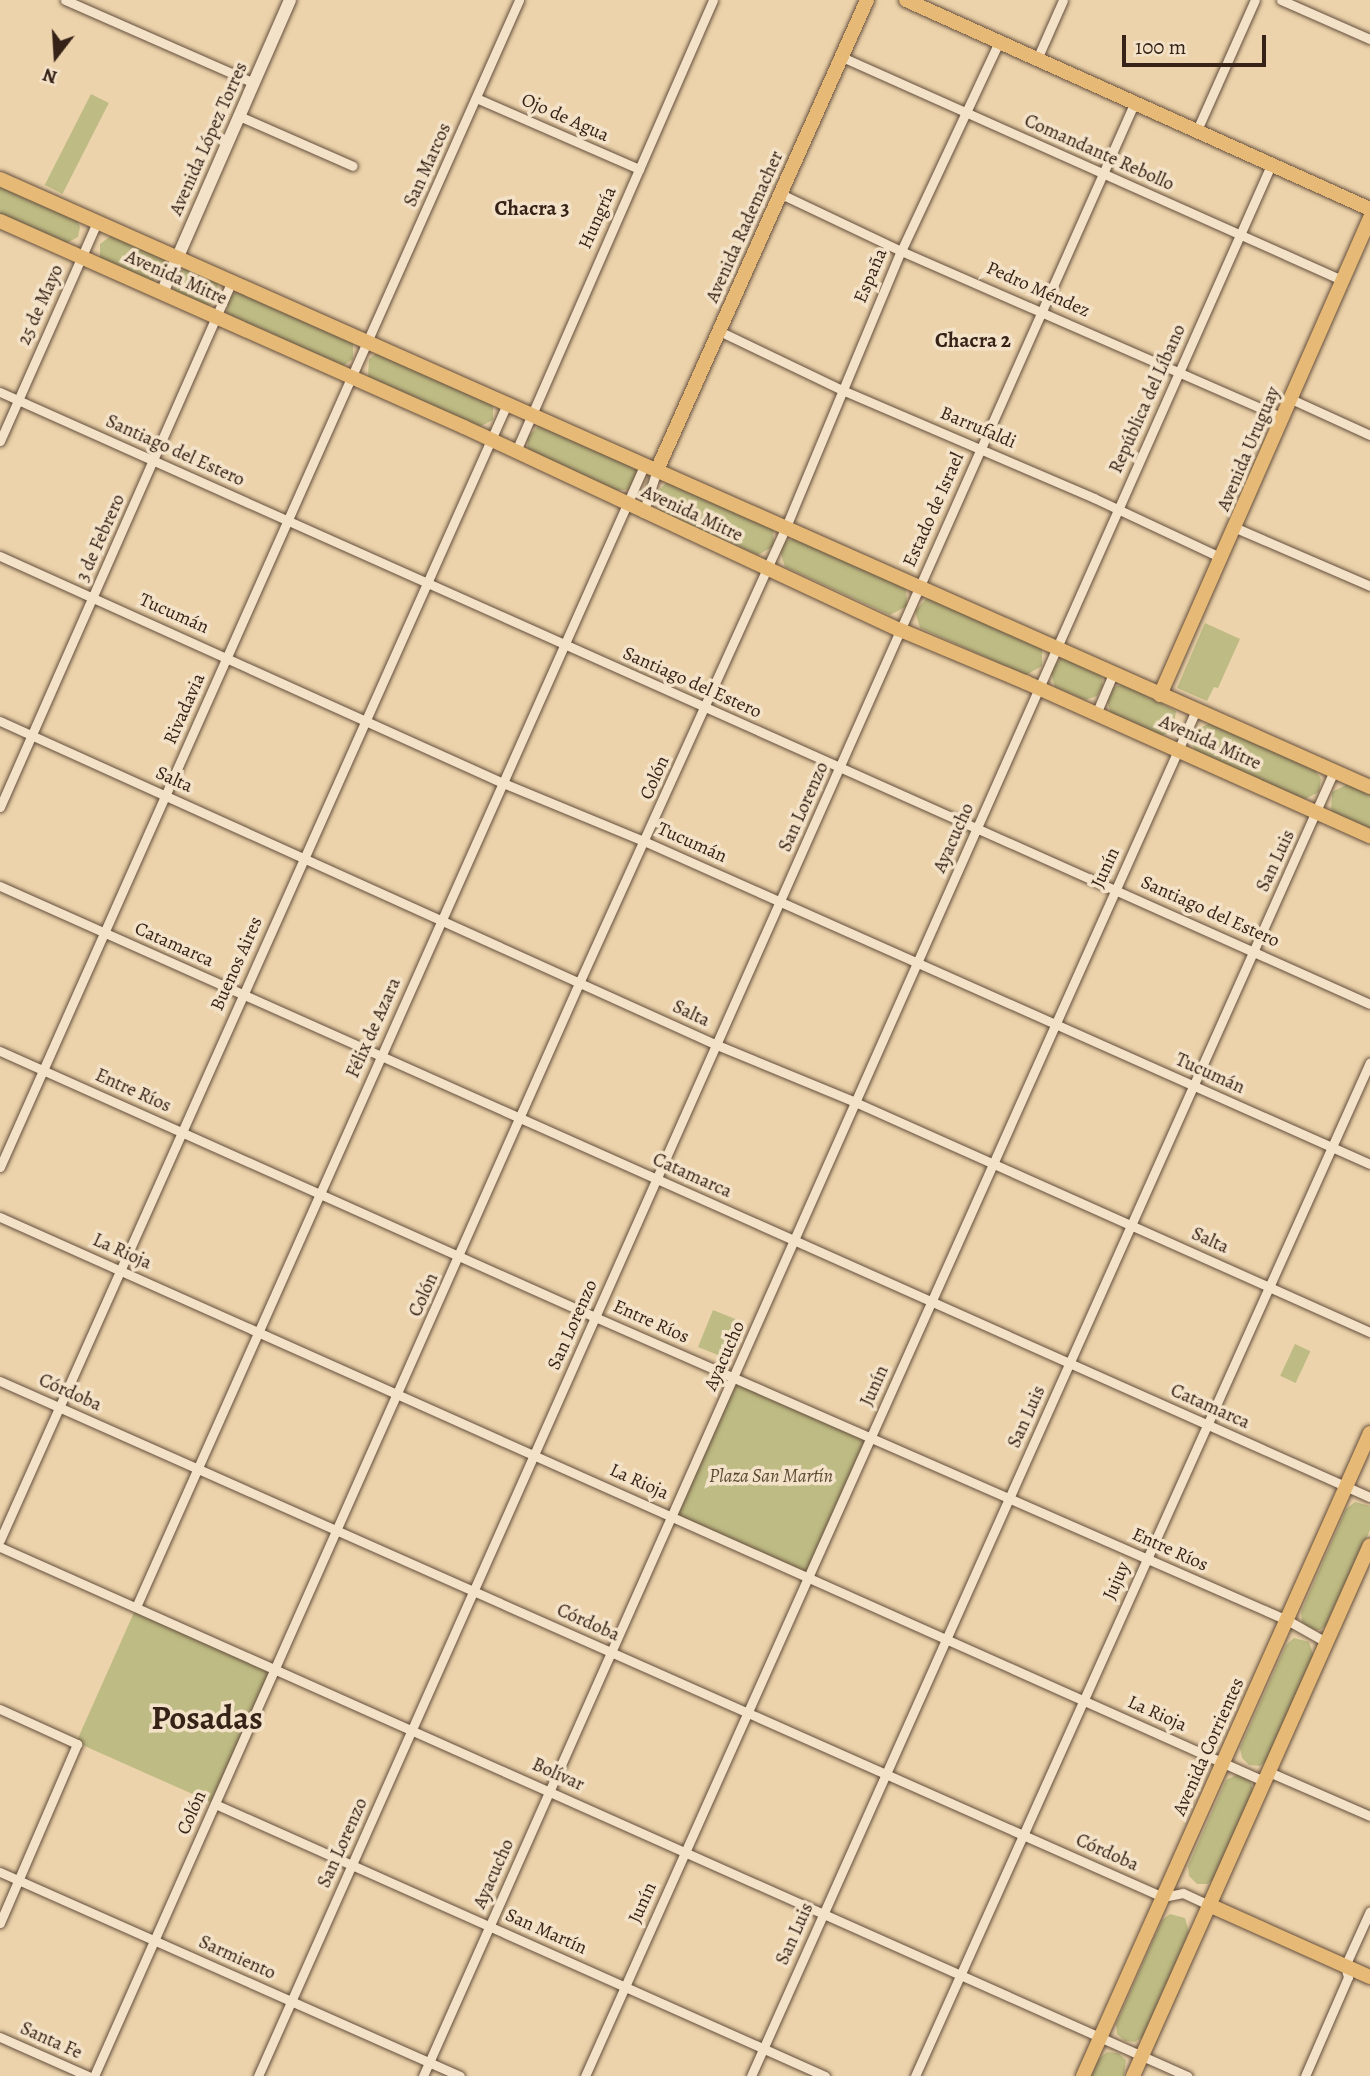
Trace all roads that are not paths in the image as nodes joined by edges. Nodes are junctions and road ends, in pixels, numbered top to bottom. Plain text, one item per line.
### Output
1 (65, 0) edge
2 (290, 0) edge
3 (519, 0) edge
4 (713, 0) edge
5 (867, 0) edge
6 (906, 0) edge
7 (1063, 0) edge
8 (1255, 0) edge
9 (1281, 0) edge
10 (1370, 40) edge
11 (999, 42) junction
12 (842, 57) junction
13 (1037, 58) junction
14 (254, 83) junction
15 (476, 98) junction
16 (1135, 102) junction
17 (967, 113) junction
18 (239, 116) junction
19 (1197, 130) junction
20 (1272, 163) junction
21 (353, 166) dead end
22 (639, 169) junction
23 (1103, 174) junction
24 (0, 179) edge
25 (781, 194) junction
26 (1370, 209) edge
27 (1370, 218) edge
28 (0, 221) edge
29 (97, 222) junction
30 (1240, 236) junction
31 (901, 251) junction
32 (82, 257) junction
33 (177, 259) junction
34 (1342, 280) junction
35 (231, 283) junction
36 (162, 293) junction
37 (1042, 310) junction
38 (216, 318) junction
39 (719, 331) junction
40 (369, 343) junction
41 (1179, 372) junction
42 (352, 377) junction
43 (842, 390) junction
44 (0, 392) edge
45 (1291, 399) junction
46 (18, 400) junction
47 (507, 404) junction
48 (531, 414) junction
49 (1283, 418) junction
50 (1370, 435) edge
51 (490, 439) junction
52 (0, 441) edge
53 (981, 448) junction
54 (516, 451) junction
55 (155, 462) junction
56 (651, 467) junction
57 (625, 504) junction
58 (1118, 509) junction
59 (642, 513) junction
60 (289, 520) junction
61 (1236, 528) junction
62 (785, 529) junction
63 (0, 556) edge
64 (1222, 558) junction
65 (766, 570) junction
66 (426, 584) junction
67 (1370, 586) edge
68 (919, 587) junction
69 (93, 597) junction
70 (898, 629) junction
71 (564, 646) junction
72 (1056, 649) junction
73 (228, 657) junction
74 (1113, 674) junction
75 (1037, 687) junction
76 (1160, 695) junction
77 (704, 708) junction
78 (1196, 710) junction
79 (1096, 714) junction
80 (0, 721) edge
81 (365, 721) junction
82 (32, 735) junction
83 (1178, 750) junction
84 (840, 769) junction
85 (1334, 771) junction
86 (503, 783) junction
87 (1370, 787) edge
88 (166, 795) junction
89 (0, 807) edge
90 (1317, 812) junction
91 (977, 829) junction
92 (1370, 836) edge
93 (646, 842) junction
94 (304, 857) junction
95 (0, 886) edge
96 (1116, 890) junction
97 (781, 901) junction
98 (440, 922) junction
99 (104, 933) junction
100 (1254, 950) junction
101 (919, 962) junction
102 (579, 983) junction
103 (243, 995) junction
104 (1370, 1004) edge
105 (1054, 1024) junction
106 (717, 1045) junction
107 (0, 1051) edge
108 (381, 1056) junction
109 (1370, 1062) edge
110 (43, 1070) junction
111 (1194, 1085) junction
112 (855, 1102) junction
113 (522, 1118) junction
114 (181, 1132) junction
115 (1330, 1146) junction
116 (992, 1163) junction
117 (1370, 1164) edge
118 (0, 1167) edge
119 (657, 1179) junction
120 (320, 1194) junction
121 (0, 1217) edge
122 (1131, 1225) junction
123 (794, 1240) junction
124 (460, 1256) junction
125 (120, 1270) junction
126 (1268, 1286) junction
127 (932, 1301) junction
128 (595, 1317) junction
129 (258, 1332) junction
130 (1370, 1332) edge
131 (1070, 1363) junction
132 (734, 1378) junction
133 (0, 1381) edge
134 (399, 1394) junction
135 (59, 1407) junction
136 (1206, 1424) junction
137 (1370, 1433) edge
138 (871, 1438) junction
139 (534, 1455) junction
140 (197, 1468) junction
141 (1346, 1486) junction
142 (1370, 1497) edge
143 (1009, 1499) junction
144 (673, 1516) junction
145 (338, 1531) junction
146 (0, 1540) edge
147 (1370, 1545) edge
148 (0, 1546) edge
149 (1146, 1558) junction
150 (808, 1576) junction
151 (474, 1591) junction
152 (136, 1607) junction
153 (1287, 1620) junction
154 (947, 1638) junction
155 (1326, 1642) junction
156 (613, 1653) junction
157 (276, 1669) junction
158 (1083, 1699) junction
159 (0, 1709) edge
160 (747, 1713) junction
161 (412, 1729) junction
162 (1223, 1763) junction
163 (886, 1774) junction
164 (1266, 1776) junction
165 (550, 1790) junction
166 (215, 1804) junction
167 (1370, 1816) edge
168 (1023, 1835) junction
169 (686, 1851) junction
170 (352, 1865) junction
171 (0, 1872) edge
172 (19, 1880) junction
173 (1163, 1897) junction
174 (1209, 1905) junction
175 (1370, 1910) edge
176 (824, 1912) junction
177 (0, 1923) edge
178 (489, 1926) junction
179 (154, 1940) junction
180 (1345, 1966) junction
181 (961, 1974) junction
182 (1370, 1977) edge
183 (625, 1987) junction
184 (291, 2001) junction
185 (0, 2037) edge
186 (1100, 2037) junction
187 (763, 2049) junction
188 (1142, 2056) junction
189 (429, 2062) junction
190 (88, 2076) edge
191 (94, 2076) edge
192 (258, 2076) edge
193 (423, 2076) edge
194 (460, 2076) edge
195 (585, 2076) edge
196 (751, 2076) edge
197 (825, 2076) edge
198 (915, 2076) edge
199 (1083, 2076) edge
200 (1133, 2076) edge
201 (1187, 2076) edge
202 (1305, 2076) edge

1 - 14 street
2 - 14 main road, Avenida López Torres
3 - 15 street, San Marcos
4 - 22 street, Hungría
5 - 12 main road, Avenida Rademacher
6 - 11 main road
7 - 13 street
8 - 19 street
9 - 10 street
11 - 13 main road
11 - 17 street, España
12 - 17 street, Comandante Rebollo
12 - 25 main road, Avenida Rademacher
13 - 16 main road
14 - 18 main road, Avenida López Torres
15 - 22 street, Ojo de Agua
15 - 40 street, San Marcos
16 - 19 main road
16 - 23 street, Estado de Israel
17 - 23 street, Comandante Rebollo
17 - 31 street, España
18 - 21 street
18 - 33 main road, Avenida López Torres
19 - 20 main road
20 - 26 main road
20 - 30 street, República del Líbano
22 - 48 street, Hungría
23 - 30 street, Comandante Rebollo
23 - 37 street, Estado de Israel
24 - 29 main road, Avenida Mitre
25 - 31 street, Pedro Méndez
25 - 39 main road, Avenida Rademacher
27 - 34 main road, Avenida Uruguay
28 - 32 main road, Avenida Mitre
29 - 32 street, 25 de Mayo
29 - 33 main road, Avenida Mitre
30 - 34 street, Comandante Rebollo
30 - 41 street, República del Líbano
31 - 37 street, Pedro Méndez
31 - 43 street, España
32 - 36 main road, Avenida Mitre
32 - 46 street, 25 de Mayo
33 - 35 main road, Avenida Mitre
33 - 36 main road, Avenida López Torres
34 - 45 main road, Avenida Uruguay
35 - 38 street, 3 de Febrero
35 - 40 main road, Avenida Mitre
36 - 38 main road, Avenida Mitre
37 - 41 street, Pedro Méndez
37 - 53 street, Estado de Israel
38 - 42 main road, Avenida Mitre
38 - 55 street, 3 de Febrero
39 - 43 street, Barrufaldi
39 - 56 main road, Avenida Rademacher
40 - 42 street, Rivadavia
40 - 47 main road, Avenida Mitre
41 - 49 street, Pedro Méndez
41 - 58 street, República del Líbano
42 - 51 main road, Avenida Mitre
42 - 60 street, Rivadavia
43 - 53 street, Barrufaldi
43 - 62 street, España
44 - 46 street, Santiago del Estero
45 - 49 main road, Avenida Uruguay
45 - 50 street
46 - 52 street, 25 de Mayo
46 - 55 street, Santiago del Estero
47 - 48 main road, Avenida Mitre
47 - 51 street, Buenos Aires
48 - 54 street, Hungría
48 - 56 main road, Avenida Mitre
49 - 61 main road, Avenida Uruguay
51 - 54 main road, Avenida Mitre
51 - 66 street, Buenos Aires
53 - 58 street, Barrufaldi
53 - 68 street, Estado de Israel
54 - 57 main road, Avenida Mitre
55 - 60 street, Santiago del Estero
55 - 69 street, 3 de Febrero
56 - 57 street, Félix de Azara
56 - 59 street
56 - 62 main road, Avenida Mitre
57 - 59 main road, Avenida Mitre
57 - 71 street, Félix de Azara
58 - 64 street, Barrufaldi
58 - 72 street, República del Líbano
59 - 65 main road, Avenida Mitre
60 - 66 street, Santiago del Estero
60 - 73 street, Rivadavia
61 - 64 main road, Avenida Uruguay
61 - 67 street
62 - 65 street, Colón
62 - 68 main road, Avenida Mitre
63 - 69 street, Tucumán
64 - 76 main road, Avenida Uruguay
65 - 70 main road, Avenida Mitre
65 - 77 street, Colón
66 - 71 street, Santiago del Estero
66 - 81 street, Buenos Aires
68 - 70 street, San Lorenzo
68 - 72 main road, Avenida Mitre
69 - 73 street, Tucumán
69 - 82 street, 3 de Febrero
70 - 75 main road, Avenida Mitre
70 - 84 street, San Lorenzo
71 - 77 street, Santiago del Estero
71 - 86 street, Félix de Azara
72 - 74 main road, Avenida Mitre
72 - 75 street, Ayacucho
73 - 81 street, Tucumán
73 - 88 street, Rivadavia
74 - 76 main road, Avenida Mitre
74 - 79 street
75 - 79 main road, Avenida Mitre
75 - 91 street, Ayacucho
76 - 78 main road, Avenida Mitre
77 - 84 street, Santiago del Estero
77 - 93 street, Colón
78 - 83 street, Junín
78 - 85 main road, Avenida Mitre
79 - 83 main road, Avenida Mitre
80 - 82 street, Salta
81 - 86 street, Tucumán
81 - 94 street, Buenos Aires
82 - 88 street, Salta
82 - 89 street, 3 de Febrero
83 - 90 main road, Avenida Mitre
83 - 96 street, Junín
84 - 91 street, Santiago del Estero
84 - 97 street, San Lorenzo
85 - 87 main road, Avenida Mitre
85 - 90 street, San Luis
86 - 93 street, Tucumán
86 - 98 street, Félix de Azara
88 - 94 street, Salta
88 - 99 street, Rivadavia
90 - 92 main road, Avenida Mitre
90 - 100 street, San Luis
91 - 96 street, Santiago del Estero
91 - 101 street, Ayacucho
93 - 97 street, Tucumán
93 - 102 street, Colón
94 - 98 street, Salta
94 - 103 street, Buenos Aires
95 - 99 street, Catamarca
96 - 100 street, Santiago del Estero
96 - 105 street, Junín
97 - 101 street, Tucumán
97 - 106 street, San Lorenzo
98 - 102 street, Salta
98 - 108 street, Félix de Azara
99 - 103 street, Catamarca
99 - 110 street, Rivadavia
100 - 104 street, Santiago del Estero
100 - 111 street, San Luis
101 - 105 street, Tucumán
101 - 112 street, Ayacucho
102 - 106 street, Salta
102 - 113 street, Colón
103 - 108 street, Catamarca
103 - 114 street, Buenos Aires
105 - 111 street, Tucumán
105 - 116 street, Junín
106 - 112 street, Salta
106 - 119 street, San Lorenzo
107 - 110 street, Entre Ríos
108 - 113 street, Catamarca
108 - 120 street, Félix de Azara
109 - 115 street, Jujuy
110 - 114 street, Entre Ríos
110 - 118 street, Rivadavia
111 - 115 street, Tucumán
111 - 122 street, San Luis
112 - 116 street, Salta
112 - 123 street, Ayacucho
113 - 119 street, Catamarca
113 - 124 street, Colón
114 - 120 street, Entre Ríos
114 - 125 street, Buenos Aires
115 - 117 street, Tucumán
115 - 126 street, Jujuy
116 - 122 street, Salta
116 - 127 street, Junín
119 - 123 street, Catamarca
119 - 128 street, San Lorenzo
120 - 124 street, Entre Ríos
120 - 129 street, Félix de Azara
121 - 125 street, La Rioja
122 - 126 street, Salta
122 - 131 street, San Luis
123 - 127 street, Catamarca
123 - 132 street, Ayacucho
124 - 128 street, Entre Ríos
124 - 134 street, Colón
125 - 129 street, La Rioja
125 - 135 street, Buenos Aires
126 - 130 street, Salta
126 - 136 street, Jujuy
127 - 131 street, Catamarca
127 - 138 street, Junín
128 - 132 street, Entre Ríos
128 - 139 street, San Lorenzo
129 - 134 street, La Rioja
129 - 140 street, Félix de Azara
131 - 136 street, Catamarca
131 - 143 street, San Luis
132 - 138 street, Entre Ríos
132 - 144 street, Ayacucho
133 - 135 street, Córdoba
134 - 139 street, La Rioja
134 - 145 street, Colón
135 - 140 street, Córdoba
135 - 146 street, Buenos Aires
136 - 141 street, Catamarca
136 - 149 street, Jujuy
137 - 141 main road, Avenida Corrientes
138 - 143 street, Entre Ríos
138 - 150 street, Junín
139 - 144 street, La Rioja
139 - 151 street, San Lorenzo
140 - 145 street, Córdoba
140 - 152 street, Félix de Azara
141 - 142 street, Catamarca
141 - 153 main road, Avenida Corrientes
143 - 149 street, Entre Ríos
143 - 154 street, San Luis
144 - 150 street, La Rioja
144 - 156 street, Ayacucho
145 - 151 street, Córdoba
145 - 157 street, Colón
147 - 155 main road
148 - 152 street, Bolívar
149 - 153 street, Entre Ríos
149 - 158 street, Jujuy
150 - 154 street, La Rioja
150 - 160 street, Junín
151 - 156 street, Córdoba
151 - 161 street, San Lorenzo
152 - 157 street, Bolívar
153 - 155 street, Entre Ríos
153 - 162 main road, Avenida Corrientes
154 - 158 street, La Rioja
154 - 163 street, San Luis
155 - 164 main road
156 - 160 street, Córdoba
156 - 165 street, Ayacucho
157 - 161 street, Bolívar
157 - 166 street, Colón
158 - 162 street, La Rioja
158 - 168 street, Jujuy
159 - 172 street
160 - 163 street, Córdoba
160 - 169 street, Junín
161 - 165 street, Bolívar
161 - 170 street, San Lorenzo
162 - 164 street, La Rioja
162 - 173 main road, Avenida Corrientes
163 - 168 street, Córdoba
163 - 176 street, San Luis
164 - 167 street, La Rioja
164 - 174 main road
165 - 169 street, Bolívar
165 - 178 street, Ayacucho
166 - 170 street, San Martín
166 - 179 street, Colón
168 - 173 street, Córdoba
168 - 181 street, Jujuy
169 - 176 street, Bolívar
169 - 183 street, Junín
170 - 178 street, San Martín
170 - 184 street, San Lorenzo
171 - 172 street, Sarmiento
172 - 177 street
172 - 179 street, Sarmiento
173 - 174 street, Córdoba
173 - 186 main road, Avenida Corrientes
174 - 180 main road
174 - 188 main road
175 - 180 street
176 - 181 street, Bolívar
176 - 187 street, San Luis
178 - 183 street, San Martín
178 - 189 street, Ayacucho
179 - 184 street, Sarmiento
179 - 191 street, Colón
180 - 182 main road
180 - 202 street
181 - 186 street, Bolívar
181 - 198 street, Jujuy
183 - 187 street, San Martín
183 - 195 street, Junín
184 - 189 street, Sarmiento
184 - 192 street, San Lorenzo
185 - 190 street, Santa Fe
186 - 188 street, Bolívar
186 - 199 main road, Avenida Corrientes
187 - 196 street, San Luis
187 - 197 street, San Martín
188 - 200 main road
188 - 201 street, Bolívar
189 - 193 street, Ayacucho
189 - 194 street, Sarmiento

